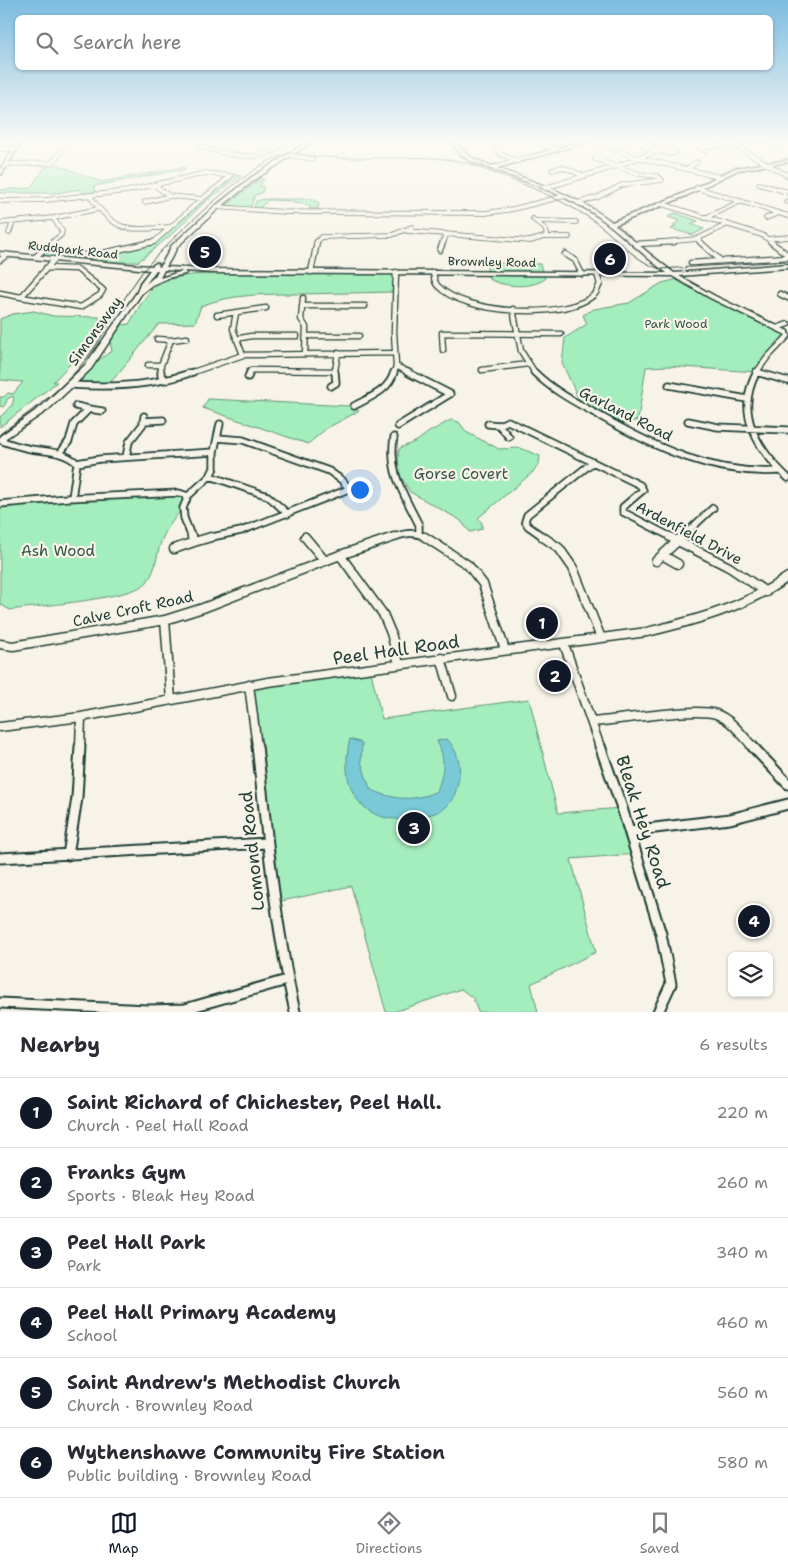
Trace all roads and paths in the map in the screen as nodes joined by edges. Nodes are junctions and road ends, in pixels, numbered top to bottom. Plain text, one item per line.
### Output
1 (139, 188) edge
2 (159, 188) edge
3 (216, 188) edge
4 (241, 188) edge
5 (546, 188) edge
6 (612, 188) edge
7 (697, 188) joint
8 (774, 188) edge
9 (788, 192) edge
10 (90, 196) junction
11 (170, 196) junction
12 (565, 196) junction
13 (202, 199) junction
14 (0, 200) edge
15 (741, 201) junction
16 (145, 202) dead end
17 (578, 203) junction
18 (662, 204) junction
19 (216, 207) junction
20 (98, 209) junction
21 (779, 212) junction
22 (788, 216) edge
23 (53, 218) junction
24 (705, 218) junction
25 (766, 218) dead end
26 (12, 222) junction
27 (576, 222) dead end
28 (0, 223) edge
29 (612, 224) junction
30 (726, 225) junction
31 (170, 227) junction
32 (412, 227) dead end
33 (407, 231) junction
34 (10, 233) dead end
35 (446, 236) junction
36 (569, 237) dead end
37 (788, 237) edge
38 (544, 238) junction
39 (768, 239) junction
40 (697, 240) junction
41 (634, 244) junction
42 (175, 246) junction
43 (46, 249) junction
44 (440, 250) dead end
45 (172, 253) junction
46 (0, 254) edge
47 (565, 254) dead end
48 (7, 255) junction
49 (788, 256) edge
50 (35, 257) junction
51 (0, 260) edge
52 (54, 260) junction
53 (721, 261) junction
54 (691, 264) dead end
55 (788, 266) edge
56 (46, 268) junction
57 (153, 268) junction
58 (162, 268) junction
59 (196, 271) junction
60 (311, 272) junction
61 (396, 272) junction
62 (433, 272) junction
63 (582, 274) junction
64 (597, 274) junction
65 (673, 274) junction
66 (142, 289) junction
67 (0, 293) edge
68 (780, 294) dead end
69 (9, 295) junction
70 (21, 297) junction
71 (303, 298) dead end
72 (788, 298) edge
73 (0, 299) edge
74 (302, 306) junction
75 (364, 306) dead end
76 (266, 308) dead end
77 (513, 310) junction
78 (236, 313) junction
79 (217, 314) dead end
80 (788, 324) edge
81 (777, 328) junction
82 (517, 334) junction
83 (561, 334) dead end
84 (788, 335) edge
85 (297, 336) dead end
86 (307, 336) junction
87 (359, 336) dead end
88 (187, 338) dead end
89 (157, 339) dead end
90 (236, 339) junction
91 (170, 340) junction
92 (443, 350) dead end
93 (338, 353) junction
94 (394, 353) junction
95 (305, 354) junction
96 (243, 355) junction
97 (528, 364) junction
98 (148, 365) dead end
99 (161, 365) junction
100 (396, 366) junction
101 (482, 370) dead end
102 (335, 371) junction
103 (756, 372) junction
104 (248, 377) dead end
105 (167, 380) junction
106 (788, 382) edge
107 (71, 385) junction
108 (669, 385) dead end
109 (331, 386) dead end
110 (747, 398) junction
111 (76, 406) dead end
112 (354, 406) dead end
113 (89, 409) junction
114 (102, 411) dead end
115 (163, 420) dead end
116 (688, 421) dead end
117 (220, 424) dead end
118 (488, 424) dead end
119 (500, 425) junction
120 (398, 426) dead end
121 (751, 428) junction
122 (788, 430) edge
123 (394, 437) dead end
124 (509, 437) dead end
125 (217, 438) junction
126 (0, 440) edge
127 (61, 452) junction
128 (214, 452) junction
129 (126, 457) junction
130 (592, 462) junction
131 (77, 463) junction
132 (779, 471) junction
133 (210, 476) junction
134 (788, 478) edge
135 (188, 496) junction
136 (72, 498) junction
137 (0, 504) edge
138 (713, 508) dead end
139 (288, 514) junction
140 (419, 533) junction
141 (305, 536) dead end
142 (677, 541) junction
143 (194, 542) junction
144 (174, 549) dead end
145 (340, 555) junction
146 (662, 555) junction
147 (325, 561) junction
148 (656, 561) dead end
149 (678, 564) dead end
150 (788, 577) edge
151 (766, 592) junction
152 (165, 620) junction
153 (601, 638) junction
154 (0, 644) edge
155 (564, 644) junction
156 (504, 650) junction
157 (441, 658) junction
158 (399, 664) junction
159 (249, 686) junction
160 (452, 696) dead end
161 (171, 700) junction
162 (81, 717) junction
163 (593, 722) junction
164 (0, 727) edge
165 (788, 784) edge
166 (788, 804) edge
167 (630, 831) junction
168 (267, 843) junction
169 (68, 855) junction
170 (0, 858) edge
171 (287, 980) junction
172 (0, 1003) edge
173 (148, 1011) edge
174 (295, 1012) edge
175 (658, 1012) edge

1 - 10 street
2 - 11 street
3 - 13 street
4 - 19 street, Simonsway
5 - 12 street
6 - 17 street
7 - 15 street
7 - 18 street
8 - 9 street
10 - 14 street
10 - 20 street
11 - 13 street
11 - 16 street
12 - 17 street
12 - 19 street
13 - 31 street
15 - 21 street
15 - 24 street
17 - 29 street
18 - 24 street
18 - 29 street
19 - 42 street, Simonsway
20 - 23 street
20 - 31 street
21 - 22 street
21 - 25 street
23 - 26 street
23 - 43 street
24 - 30 street
26 - 28 street
26 - 34 street
27 - 38 street
29 - 41 street
30 - 39 street
30 - 40 street
31 - 43 street
32 - 33 street
33 - 35 street
33 - 60 street
35 - 38 street
35 - 44 street
36 - 38 street
37 - 39 street
39 - 49 street
40 - 41 street
40 - 53 street
41 - 65 street
42 - 45 street, Simonsway
42 - 57 street, Simonsway
43 - 50 street
45 - 58 street, Simonsway
45 - 59 street
46 - 48 street, Ruddpark Road
47 - 63 street
48 - 50 street, Ruddpark Road
48 - 51 street
49 - 53 street
50 - 52 street, Ruddpark Road
52 - 56 street
52 - 57 street, Ruddpark Road
53 - 54 street
55 - 65 street, Brownley Road
56 - 70 street
56 - 70 street
57 - 58 street, Ruddpark Road
57 - 66 street, Simonsway
58 - 59 street, Ruddpark Road
58 - 66 street, Simonsway
59 - 60 street, Brownley Road
59 - 66 street
60 - 61 street, Brownley Road
61 - 62 street, Brownley Road
61 - 94 street
62 - 63 street, Brownley Road
62 - 77 street
63 - 64 street, Brownley Road
64 - 65 street, Brownley Road
64 - 77 street
65 - 81 street
66 - 107 street, Simonsway
67 - 69 street
68 - 72 street
69 - 70 street
69 - 73 street
71 - 74 street
74 - 75 street
74 - 86 street
76 - 78 street
77 - 82 street, Garland Road
78 - 79 street
78 - 90 street
80 - 81 street
81 - 84 street
82 - 83 street
82 - 92 street
82 - 97 street, Garland Road
84 - 103 street
85 - 90 street
86 - 87 street
86 - 95 street
88 - 91 street
89 - 91 street
90 - 96 street
91 - 99 street
93 - 94 street
93 - 95 street
93 - 102 street
94 - 100 street
95 - 96 street
96 - 105 street
97 - 101 street
97 - 132 street, Garland Road
98 - 99 street
99 - 105 street
100 - 112 street
100 - 120 street
102 - 104 street
102 - 109 street
103 - 106 street
103 - 110 street
105 - 107 street
107 - 126 street, Simonsway
108 - 110 street
110 - 121 street
111 - 113 street
113 - 114 street
113 - 127 street
115 - 129 street
116 - 121 street
117 - 125 street
118 - 119 street
119 - 124 street
119 - 130 street, Ardenfield Drive
121 - 122 street
121 - 132 street
123 - 140 street
125 - 128 street
125 - 139 street
126 - 127 street
127 - 131 street
128 - 129 street
128 - 133 street
129 - 131 street
130 - 142 street, Ardenfield Drive
130 - 153 street
131 - 136 street
132 - 134 street
133 - 135 street
133 - 139 street
135 - 136 street
135 - 143 street
136 - 137 street
138 - 142 street
139 - 143 street
140 - 145 street, Calve Croft Road
140 - 156 street
141 - 147 street
142 - 146 street
142 - 151 street, Ardenfield Drive
143 - 144 street
145 - 147 street, Calve Croft Road
145 - 158 street
146 - 148 street
146 - 149 street
147 - 152 street, Calve Croft Road
150 - 151 street, Peel Hall Road
151 - 153 street, Peel Hall Road
152 - 154 street, Calve Croft Road
152 - 161 street
153 - 155 street, Peel Hall Road
155 - 156 street, Peel Hall Road
155 - 163 street, Bleak Hey Road
156 - 157 street, Peel Hall Road
157 - 158 street, Peel Hall Road
157 - 160 street
158 - 159 street, Peel Hall Road
159 - 161 street, Peel Hall Road
159 - 168 street, Lomond Road
161 - 162 street, Peel Hall Road
162 - 164 street, Peel Hall Road
162 - 169 street
163 - 165 street
163 - 167 street, Bleak Hey Road
166 - 167 street
167 - 175 street, Bleak Hey Road
168 - 169 street
168 - 171 street, Lomond Road
169 - 170 street
171 - 173 street
171 - 174 street, Lomond Road
172 - 173 street

